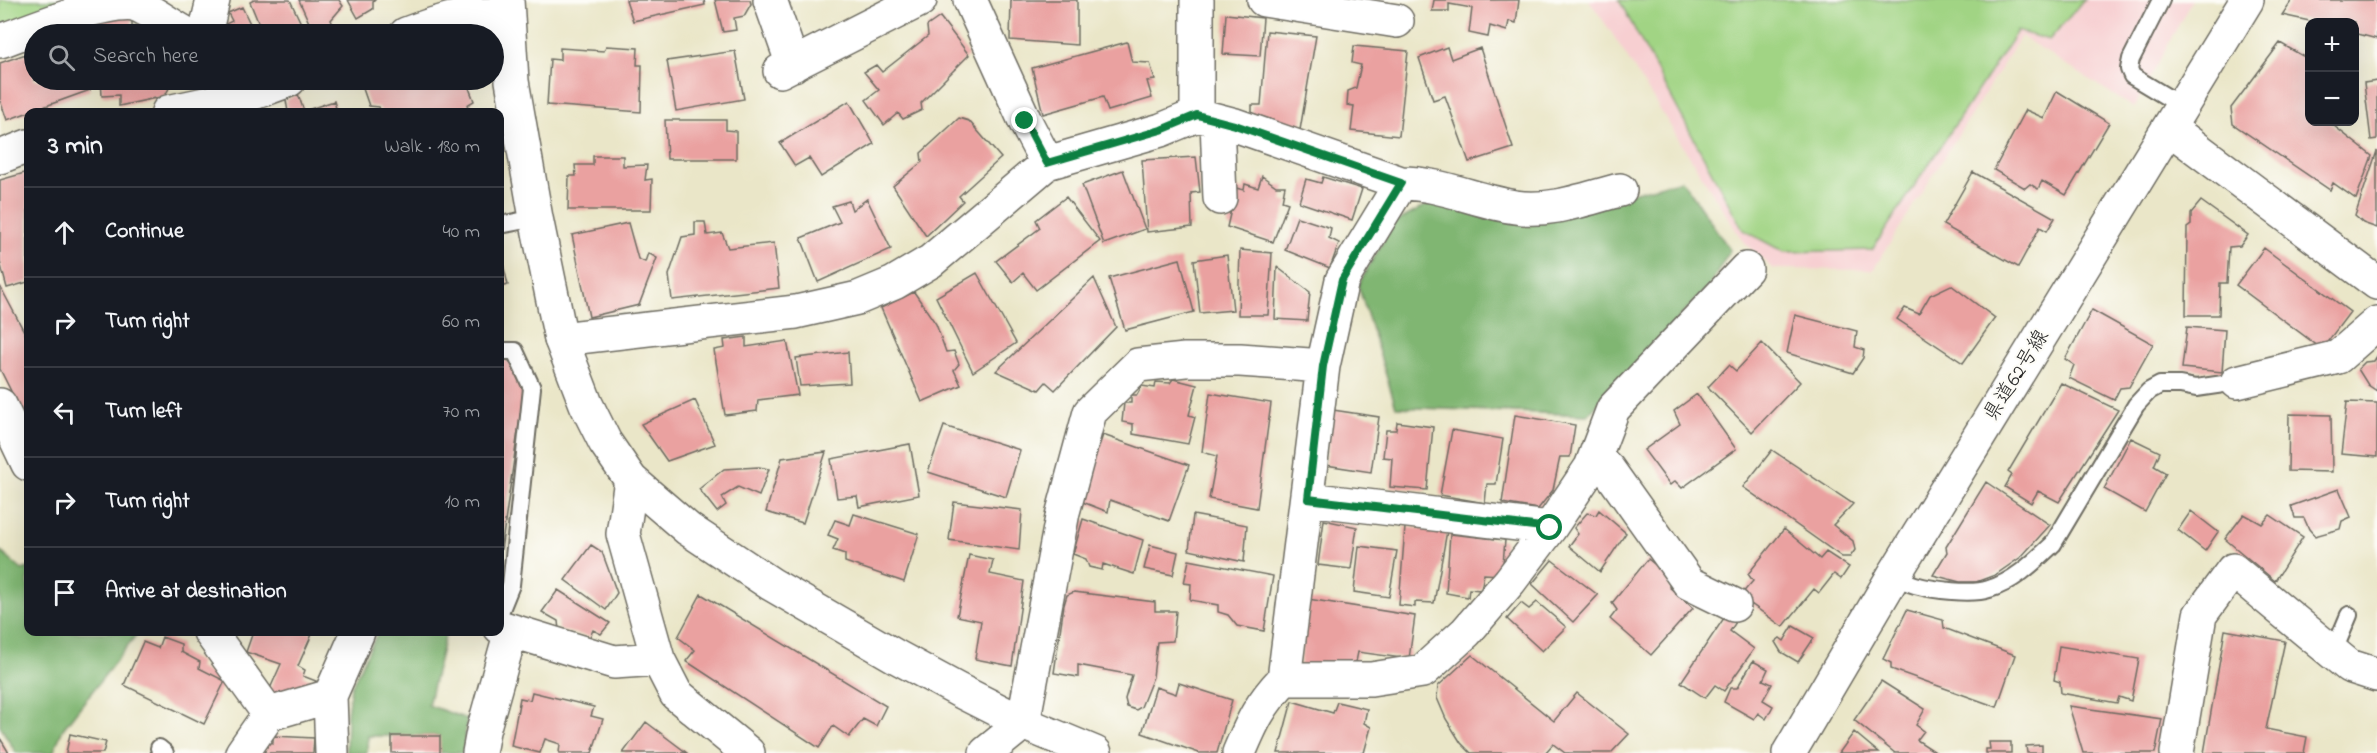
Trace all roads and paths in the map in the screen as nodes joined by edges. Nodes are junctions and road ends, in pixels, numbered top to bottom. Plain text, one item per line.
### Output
1 (213, 0) edge
2 (770, 0) edge
3 (920, 0) edge
4 (970, 0) edge
5 (1197, 0) edge
6 (1264, 0) edge
7 (2161, 0) edge
8 (2247, 0) edge
9 (506, 7) edge
10 (1397, 21) dead end
11 (45, 24) edge
12 (169, 24) edge
13 (207, 24) edge
14 (433, 24) edge
15 (24, 32) edge
16 (0, 41) edge
17 (187, 90) edge
18 (262, 90) edge
19 (178, 108) edge
20 (193, 108) edge
21 (2175, 117) junction
22 (1207, 118) junction
23 (24, 148) edge
24 (0, 157) edge
25 (1047, 163) junction
26 (1401, 183) junction
27 (1620, 190) dead end
28 (1220, 198) dead end
29 (536, 218) junction
30 (504, 224) edge
31 (1746, 269) dead end
32 (2377, 283) edge
33 (2377, 323) edge
34 (561, 339) junction
35 (504, 351) edge
36 (1323, 366) junction
37 (2237, 382) joint
38 (0, 405) edge
39 (24, 456) edge
40 (1595, 457) junction
41 (631, 480) junction
42 (1308, 499) junction
43 (1550, 528) junction
44 (1894, 575) junction
45 (1734, 606) dead end
46 (2349, 615) dead end
47 (504, 618) edge
48 (504, 623) edge
49 (213, 636) edge
50 (356, 636) edge
51 (501, 636) edge
52 (2333, 653) junction
53 (658, 659) junction
54 (2377, 675) edge
55 (1284, 679) junction
56 (330, 696) junction
57 (269, 714) junction
58 (1023, 723) junction
59 (242, 753) edge
60 (332, 753) edge
61 (479, 753) edge
62 (748, 753) edge
63 (986, 753) edge
64 (1095, 753) edge
65 (1239, 753) edge
66 (1789, 753) edge
67 (2177, 753) edge

1 - 13 street
2 - 3 street
4 - 25 street
5 - 22 street
6 - 10 street
7 - 21 lane
8 - 21 street, 県道62号線
9 - 14 street
9 - 29 street
11 - 12 street
15 - 16 street
17 - 19 street
18 - 20 street
21 - 32 street
21 - 44 street, 県道62号線
22 - 25 street
22 - 26 street
22 - 28 street
23 - 24 street
25 - 34 street
26 - 27 street
26 - 36 street
29 - 30 lane
29 - 34 street
31 - 40 street
33 - 37 street
34 - 41 street
35 - 47 lane
36 - 42 street
36 - 58 street
37 - 44 lane
38 - 39 street
40 - 43 street
40 - 45 street
41 - 53 street
41 - 58 street
42 - 43 street
42 - 55 street
43 - 55 street
44 - 66 street, 県道62号線
46 - 52 lane
48 - 53 street
49 - 57 street
50 - 56 street
51 - 61 street
52 - 54 street
52 - 67 street
53 - 62 street
55 - 65 street
56 - 57 street
56 - 60 street
57 - 59 street
58 - 63 street
58 - 64 street

